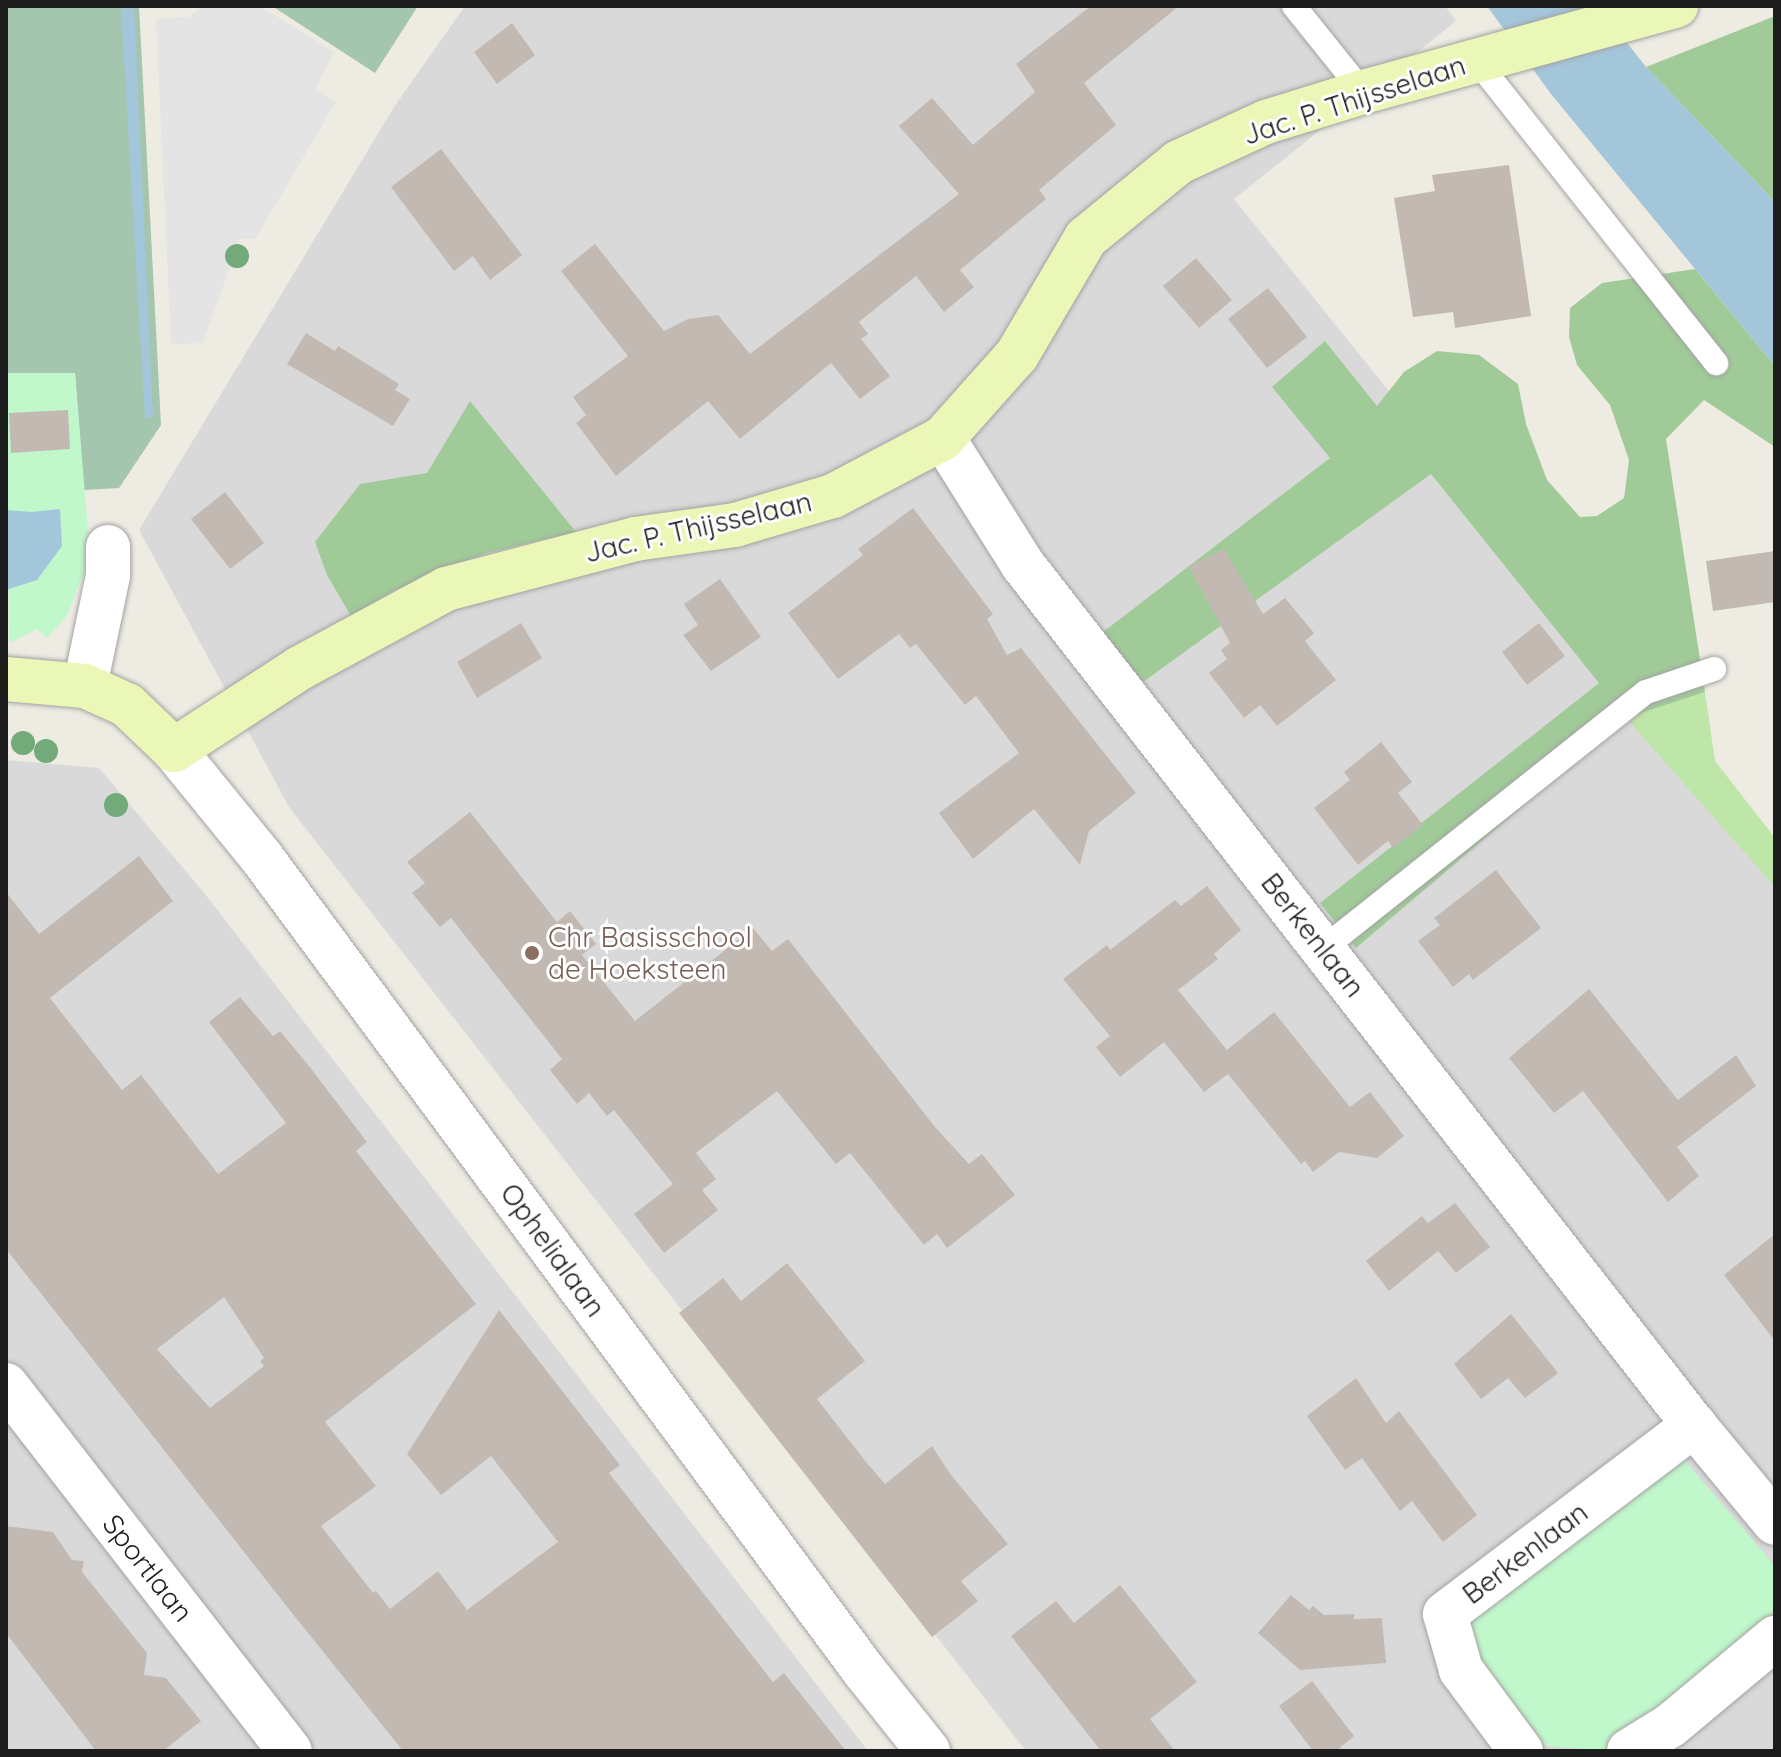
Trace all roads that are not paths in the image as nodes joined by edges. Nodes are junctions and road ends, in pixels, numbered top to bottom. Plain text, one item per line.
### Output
1 (1676, 6) edge
2 (1301, 9) edge
3 (1490, 55) junction
4 (1363, 92) junction
5 (1716, 363) dead end
6 (943, 438) junction
7 (108, 547) dead end
8 (1714, 669) dead end
9 (6, 679) edge
10 (85, 686) junction
11 (174, 750) junction
12 (1324, 948) junction
13 (6, 1385) edge
14 (1694, 1425) junction
15 (1775, 1523) edge
16 (1775, 1638) edge
17 (290, 1751) edge
18 (928, 1751) edge
19 (1521, 1751) edge
20 (1629, 1751) edge

1 - 3 street, Jac. P. Thijsselaan
2 - 4 lane
3 - 4 street, Jac. P. Thijsselaan
3 - 5 lane
4 - 6 street, Jac. P. Thijsselaan
6 - 11 street, Jac. P. Thijsselaan
6 - 12 street, Berkenlaan
7 - 10 street
8 - 12 lane
9 - 10 street
10 - 11 street
11 - 18 street, Ophelialaan
12 - 14 street, Berkenlaan
13 - 17 street, Sportlaan
14 - 15 street, Berkenlaan
14 - 19 street, Berkenlaan
16 - 20 street

